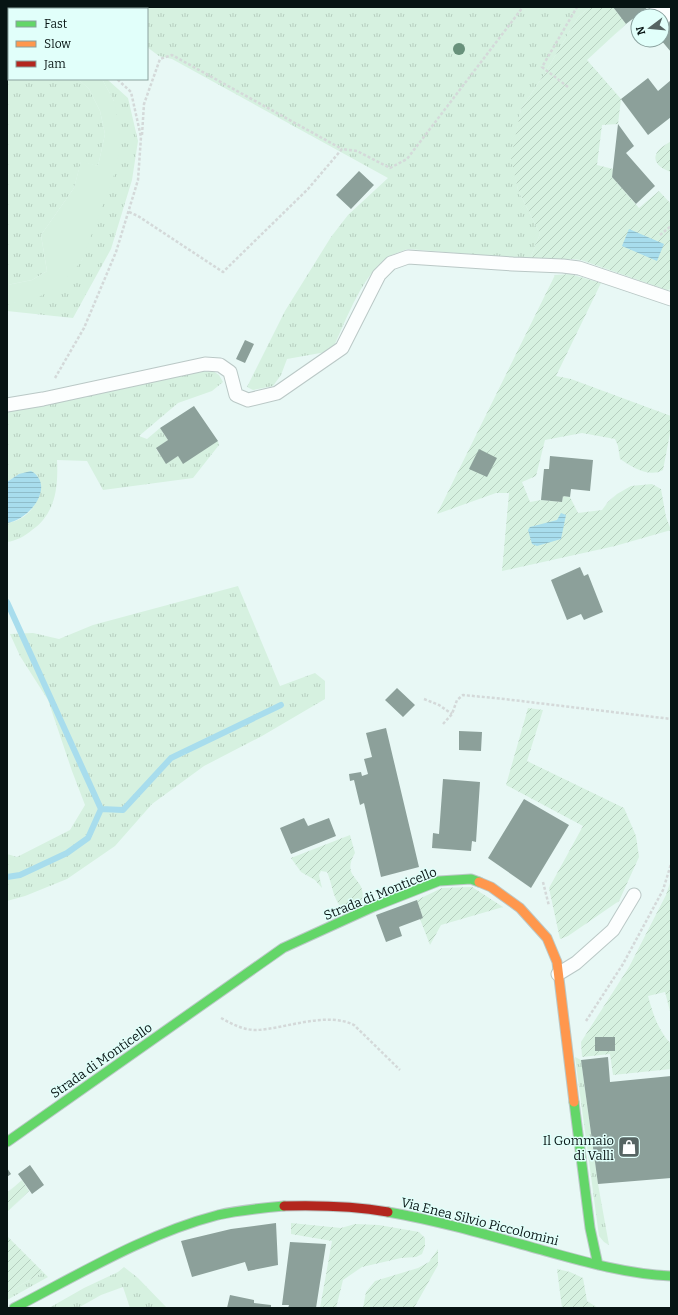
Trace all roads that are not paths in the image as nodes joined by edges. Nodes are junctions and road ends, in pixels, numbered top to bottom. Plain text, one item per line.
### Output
1 (671, 299) edge
2 (7, 405) edge
3 (634, 895) dead end
4 (558, 974) junction
5 (7, 1142) edge
6 (598, 1265) junction
7 (671, 1276) edge
8 (14, 1308) edge

1 - 2 lane
3 - 4 lane
4 - 5 street, Strada di Monticello
4 - 6 street, Strada di Monticello
6 - 7 street, Via Enea Silvio Piccolomini
6 - 8 street, Via Enea Silvio Piccolomini

